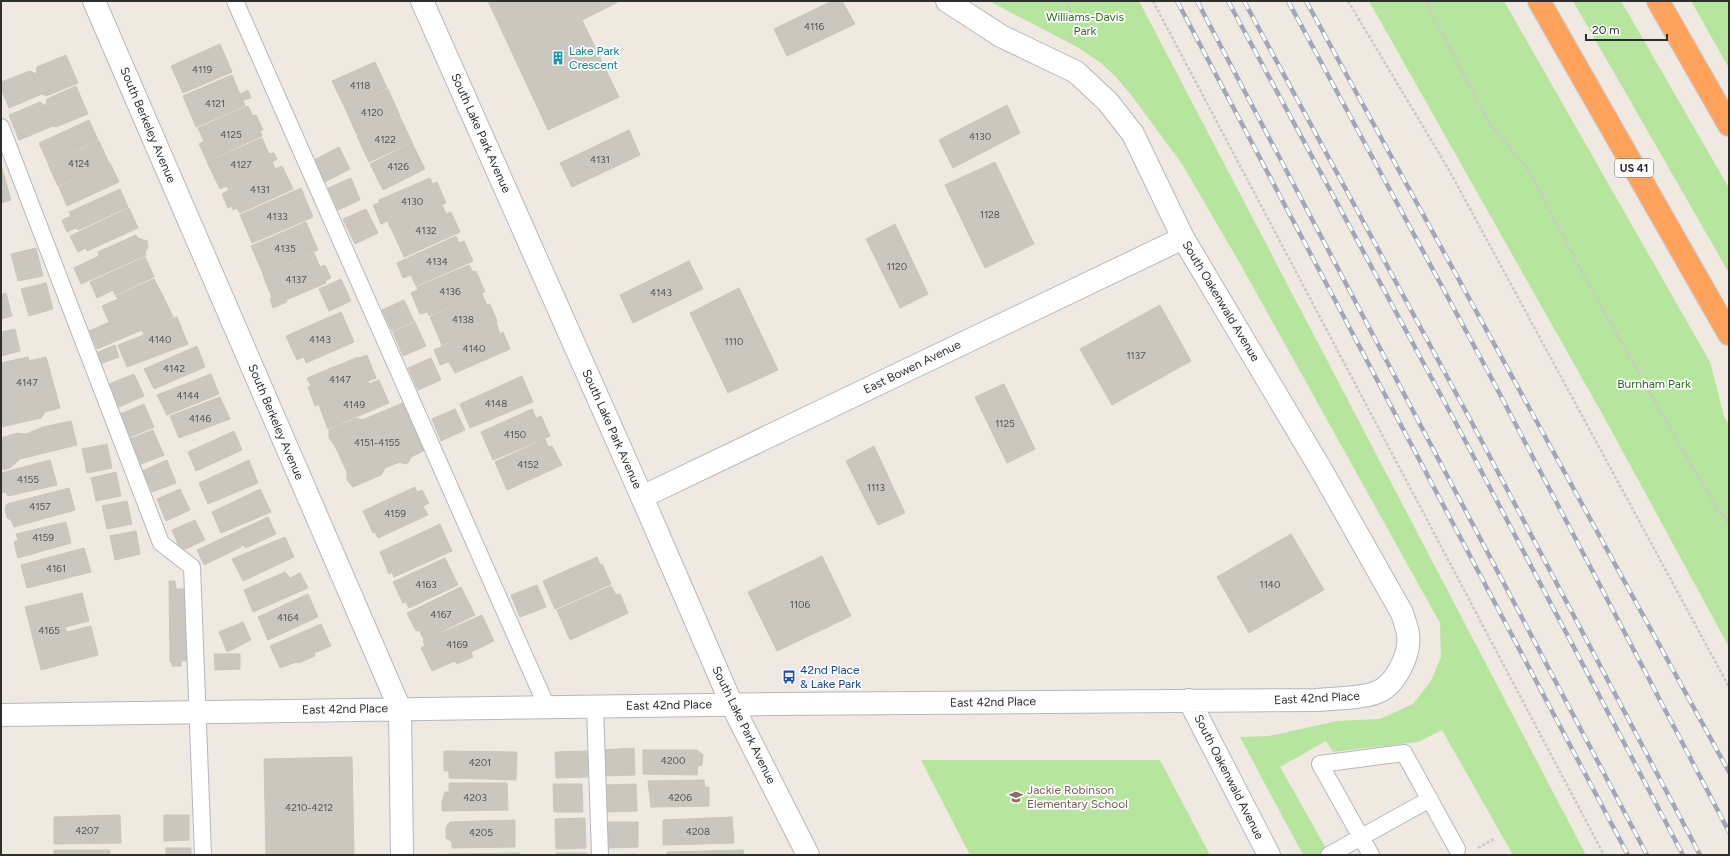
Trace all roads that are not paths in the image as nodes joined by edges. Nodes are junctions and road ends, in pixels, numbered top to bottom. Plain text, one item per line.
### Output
1 (94, 1) edge
2 (235, 1) edge
3 (422, 1) edge
4 (947, 1) edge
5 (1539, 1) edge
6 (1658, 1) edge
7 (1729, 125) edge
8 (1, 127) edge
9 (1183, 238) junction
10 (1729, 334) edge
11 (642, 497) junction
12 (1399, 671) joint
13 (1189, 700) junction
14 (732, 705) junction
15 (595, 706) junction
16 (547, 707) junction
17 (400, 709) junction
18 (197, 711) junction
19 (1, 714) edge
20 (1430, 799) junction
21 (1361, 837) junction
22 (1457, 849) dead end
23 (203, 855) edge
24 (402, 855) edge
25 (600, 855) edge
26 (808, 855) edge
27 (1269, 855) edge
28 (1329, 855) edge
29 (1371, 855) edge

1 - 17 street, South Berkeley Avenue
2 - 16 lane
3 - 11 street, South Lake Park Avenue
4 - 9 street, South Oakenwald Avenue
5 - 10 highway, US 41
6 - 7 highway
8 - 18 lane
9 - 11 street, East Bowen Avenue
9 - 12 street, South Oakenwald Avenue
11 - 14 street, South Lake Park Avenue
12 - 13 street, East 42nd Place
13 - 14 street, East 42nd Place
13 - 27 street, South Oakenwald Avenue
14 - 15 street, East 42nd Place
14 - 26 street, South Lake Park Avenue
15 - 16 street, East 42nd Place
15 - 25 lane
16 - 17 street, East 42nd Place
17 - 18 street, East 42nd Place
17 - 24 street, South Berkeley Avenue
18 - 19 street, East 42nd Place
18 - 23 lane
20 - 21 lane
20 - 21 lane
20 - 22 lane
21 - 28 lane
21 - 29 lane

